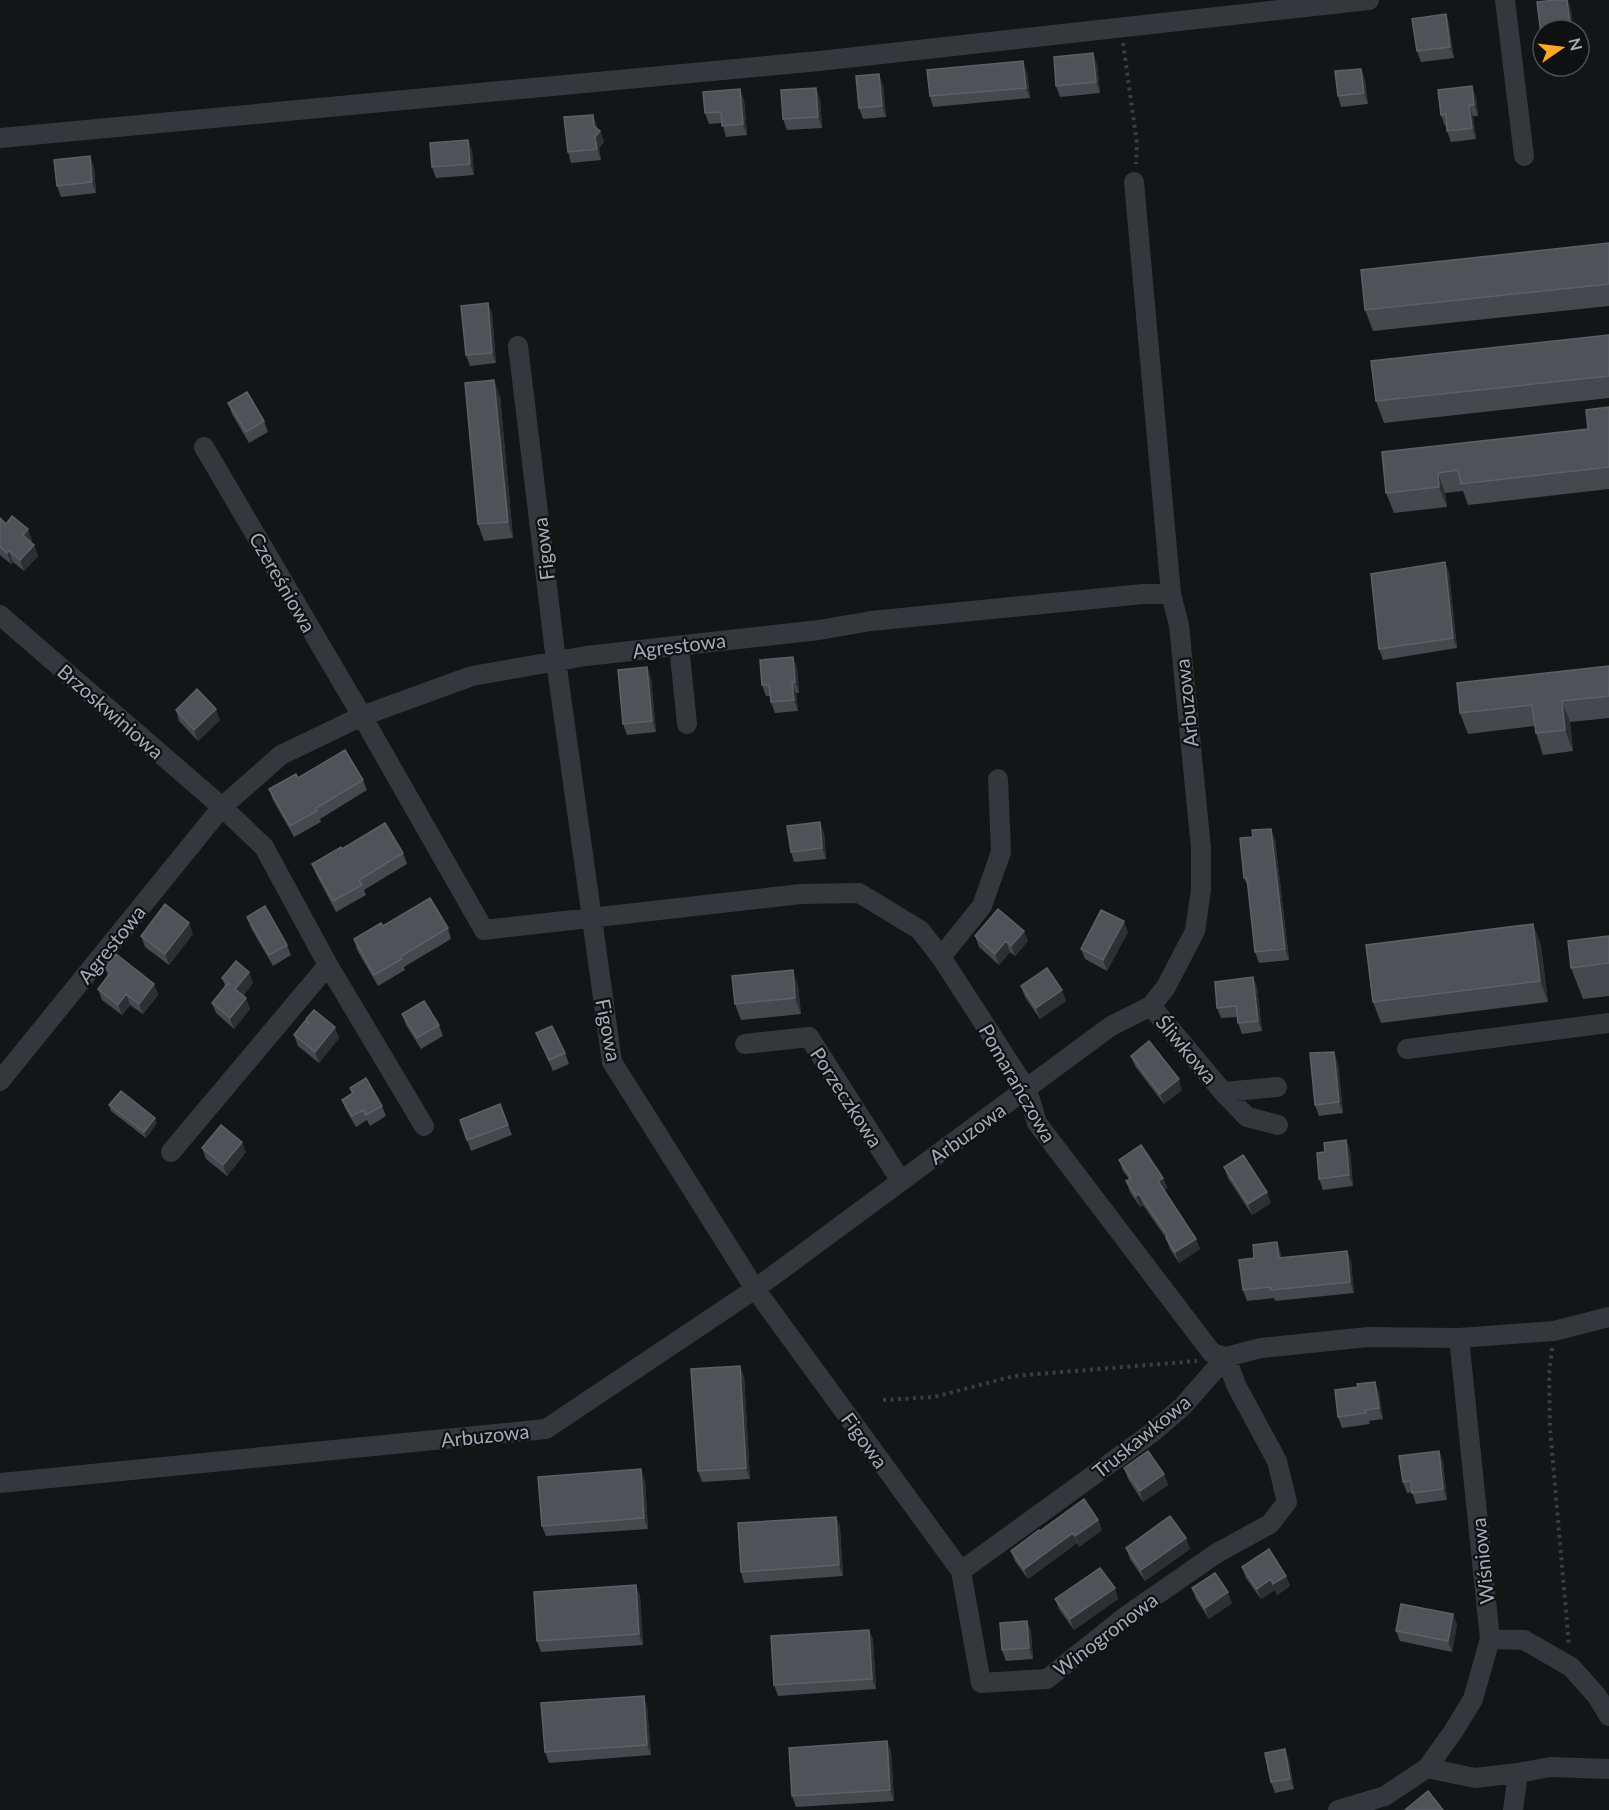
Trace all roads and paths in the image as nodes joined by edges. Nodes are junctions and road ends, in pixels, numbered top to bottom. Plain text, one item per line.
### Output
1 (1369, 0) edge
2 (1505, 0) edge
3 (1120, 28) junction
4 (0, 138) edge
5 (1524, 156) dead end
6 (1134, 182) joint
7 (518, 346) dead end
8 (204, 447) dead end
9 (1171, 594) junction
10 (0, 615) edge
11 (679, 646) junction
12 (556, 661) junction
13 (362, 716) junction
14 (687, 724) dead end
15 (998, 779) dead end
16 (222, 807) junction
17 (591, 919) junction
18 (941, 957) junction
19 (328, 965) junction
20 (1150, 1006) junction
21 (1609, 1023) edge
22 (745, 1044) dead end
23 (1407, 1049) dead end
24 (0, 1081) edge
25 (1277, 1086) dead end
26 (1027, 1090) junction
27 (1224, 1092) junction
28 (1278, 1125) dead end
29 (424, 1126) dead end
30 (171, 1152) dead end
31 (901, 1181) junction
32 (755, 1289) junction
33 (1609, 1317) edge
34 (1554, 1331) junction
35 (1459, 1338) junction
36 (1219, 1355) junction
37 (883, 1400) dead end
38 (0, 1483) edge
39 (1216, 1553) joint
40 (961, 1571) junction
41 (1490, 1639) junction
42 (1571, 1667) junction
43 (981, 1683) joint
44 (1609, 1716) edge
45 (1427, 1768) junction
46 (1609, 1769) edge
47 (1518, 1773) junction
48 (1338, 1810) edge
49 (1513, 1810) edge

1 - 3 street
2 - 5 street
3 - 4 street
3 - 6 path
6 - 9 street, Arbuzowa
7 - 12 street, Figowa
8 - 13 street, Czereśniowa
9 - 11 street, Agrestowa
9 - 20 street, Arbuzowa
10 - 16 street, Brzoskwiniowa
11 - 12 street, Agrestowa
11 - 14 street
12 - 13 street, Agrestowa
12 - 17 street, Figowa
13 - 16 street, Agrestowa
13 - 17 street, Czereśniowa
15 - 18 street
16 - 19 street
16 - 24 street, Agrestowa
17 - 18 street, Pomarańczowa
17 - 32 street, Figowa
18 - 26 street, Pomarańczowa
19 - 29 street
19 - 30 street
20 - 26 street, Arbuzowa
20 - 27 street, Śliwkowa
21 - 23 street
22 - 31 street, Porzeczkowa
25 - 27 street
26 - 31 street, Arbuzowa
26 - 36 street, Pomarańczowa
27 - 28 street, Śliwkowa
31 - 32 street, Arbuzowa
32 - 38 street, Arbuzowa
32 - 40 street, Figowa
33 - 34 street
34 - 35 street
34 - 42 path
35 - 36 street
35 - 41 street, Wiśniowa
36 - 37 path
36 - 39 street, Pomarańczowa
36 - 40 street, Truskawkowa
39 - 43 street, Winogronowa
40 - 43 street, Figowa
41 - 42 street
41 - 45 street, Wiśniowa
42 - 44 street
45 - 47 street
45 - 48 street, Wiśniowa
46 - 47 street
47 - 49 street

